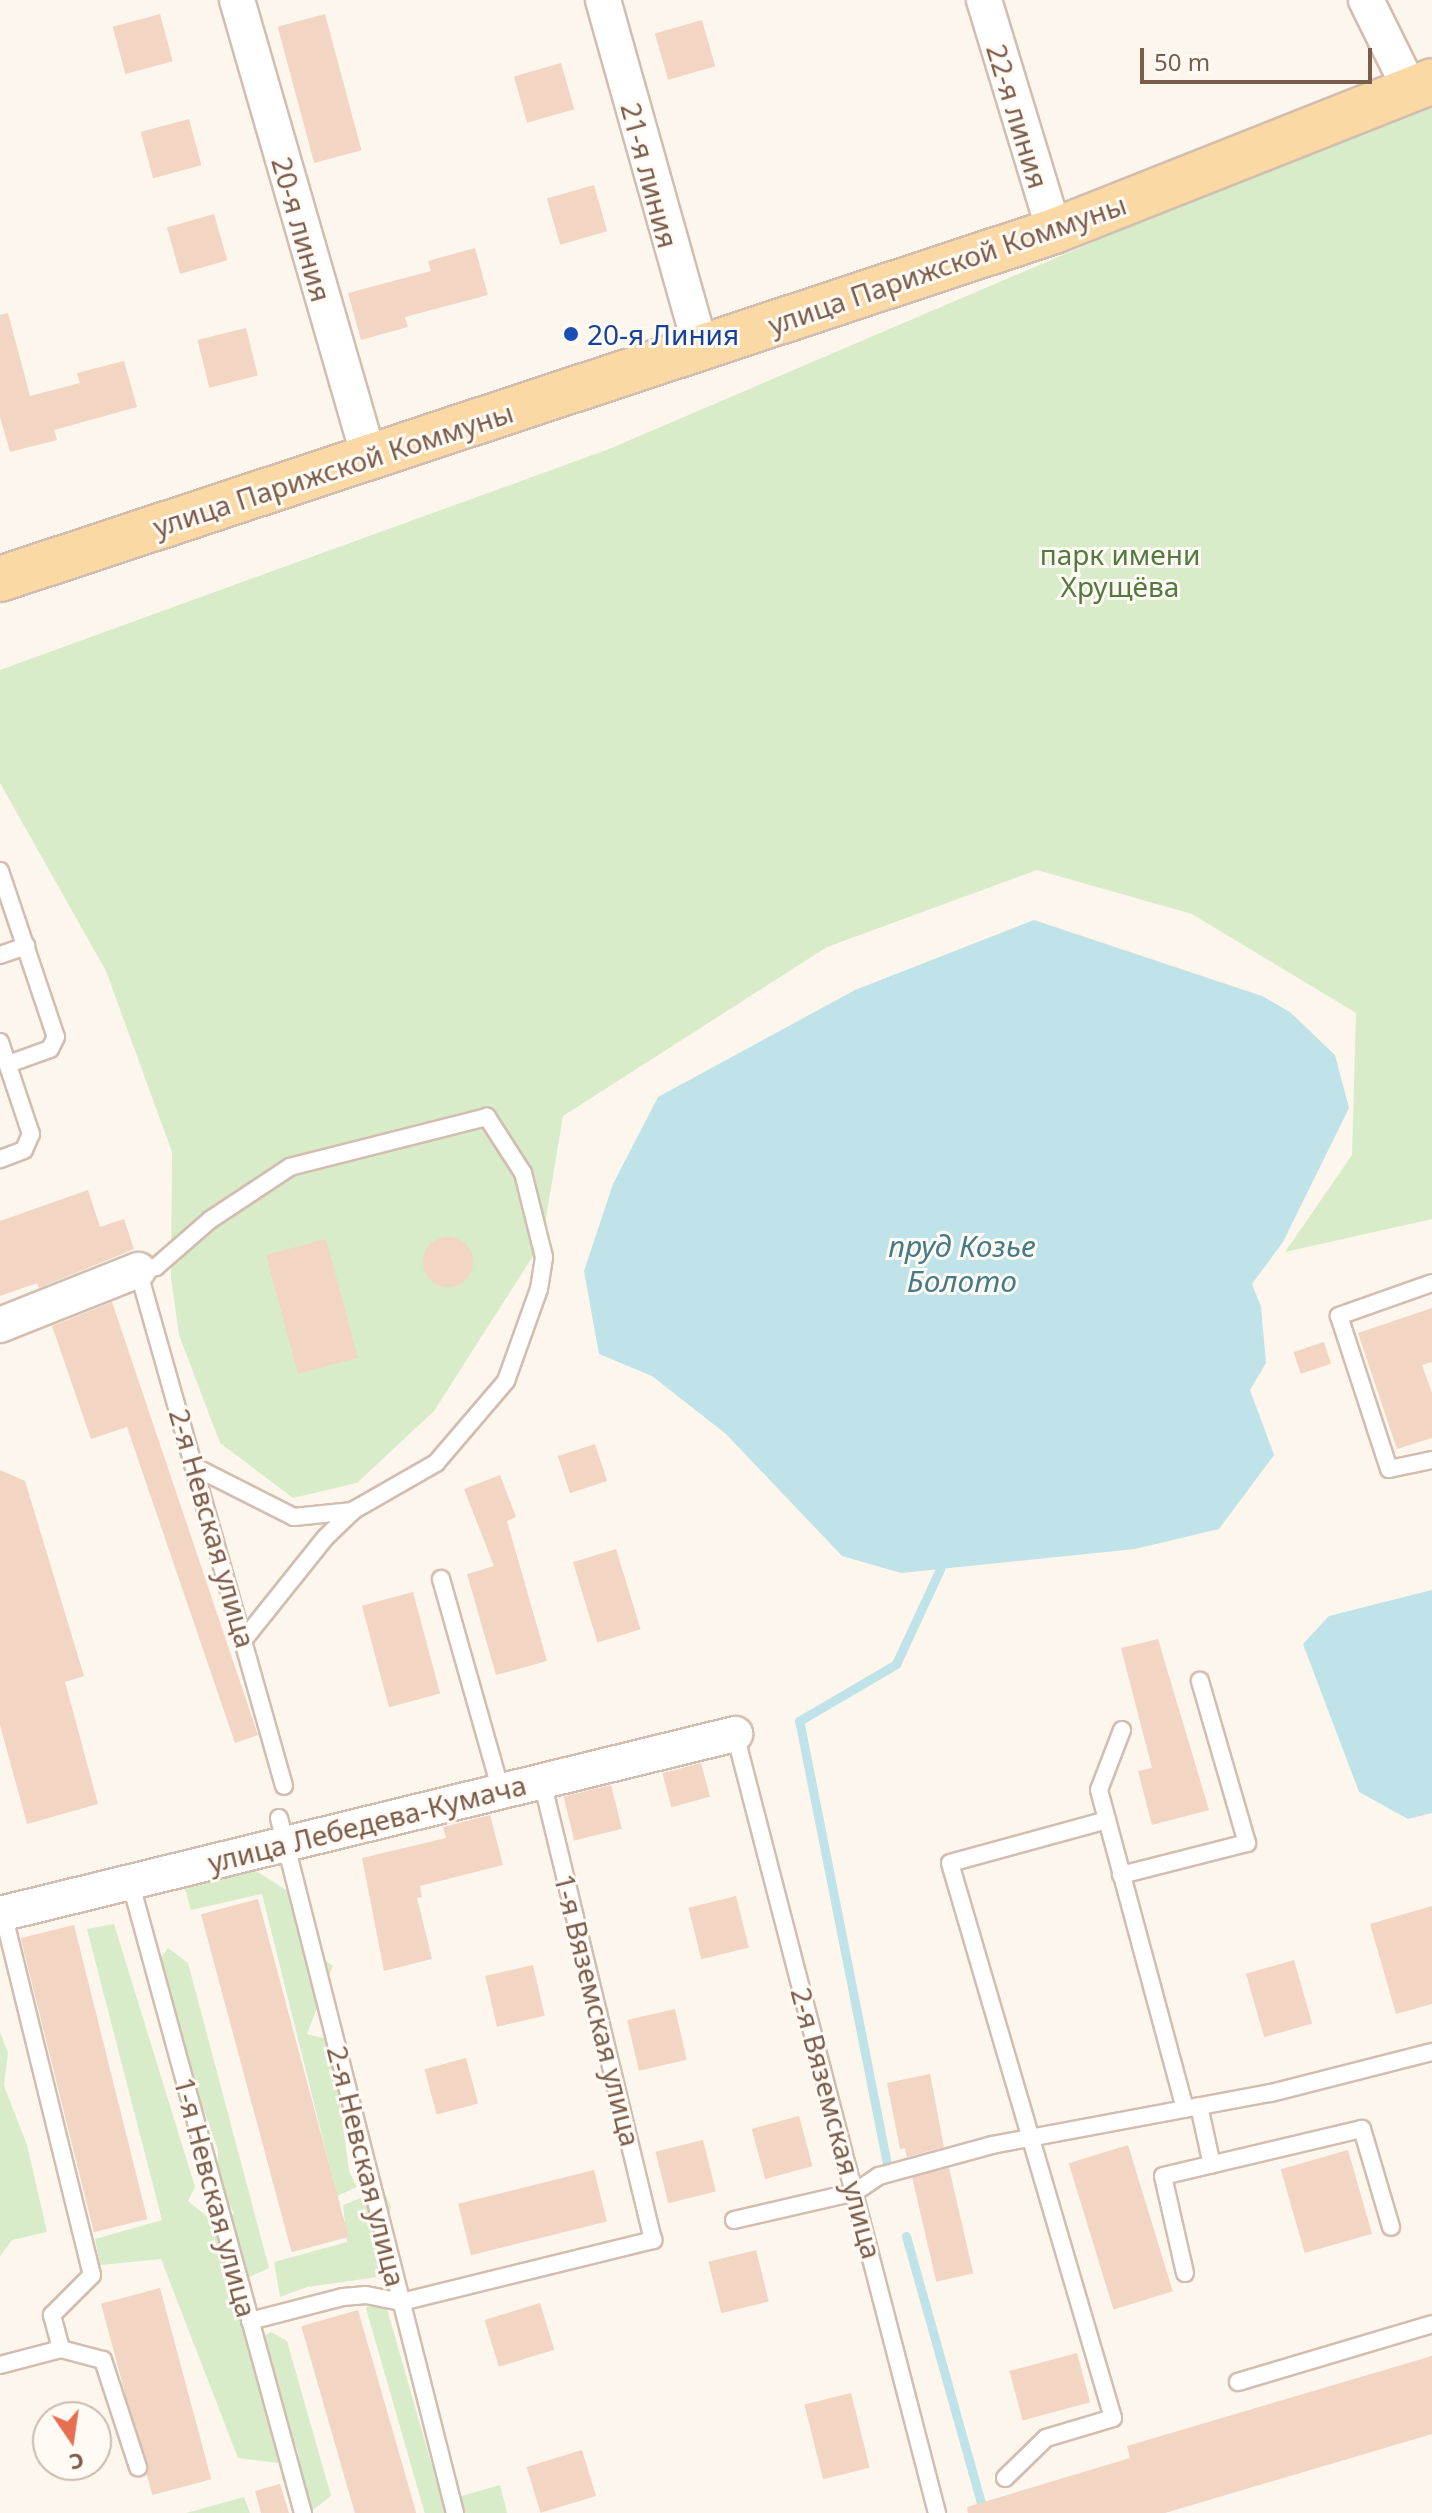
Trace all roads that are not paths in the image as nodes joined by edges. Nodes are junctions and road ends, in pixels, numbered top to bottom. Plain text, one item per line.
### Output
1 (237, 0) edge
2 (603, 0) edge
3 (984, 0) edge
4 (1366, 0) edge
5 (1422, 86) edge
6 (1054, 231) junction
7 (701, 348) junction
8 (369, 456) junction
9 (0, 579) edge
10 (0, 871) edge
11 (26, 946) junction
12 (0, 955) edge
13 (0, 1042) edge
14 (8, 1064) junction
15 (0, 1159) edge
16 (138, 1270) junction
17 (1432, 1283) edge
18 (0, 1325) edge
19 (1432, 1460) edge
20 (195, 1467) junction
21 (354, 1510) junction
22 (441, 1579) dead end
23 (245, 1638) junction
24 (1200, 1681) dead end
25 (1122, 1730) dead end
26 (735, 1734) joint
27 (542, 1780) junction
28 (284, 1786) dead end
29 (501, 1791) junction
30 (1107, 1820) junction
31 (282, 1831) junction
32 (1121, 1875) junction
33 (130, 1881) junction
34 (1, 1914) edge
35 (1432, 2052) edge
36 (1192, 2108) junction
37 (1029, 2138) junction
38 (1212, 2165) junction
39 (855, 2192) junction
40 (734, 2220) dead end
41 (1391, 2227) dead end
42 (1185, 2273) dead end
43 (401, 2302) junction
44 (250, 2321) junction
45 (1432, 2324) edge
46 (61, 2349) junction
47 (0, 2365) edge
48 (1238, 2382) dead end
49 (138, 2467) dead end
50 (1005, 2478) dead end
51 (303, 2513) edge
52 (455, 2513) edge
53 (937, 2513) edge

1 - 8 street, 20-я линия
2 - 7 street, 21-я линия
3 - 6 street, 22-я линия
4 - 5 street
5 - 6 main road, улица Парижской Коммуны
6 - 7 main road, улица Парижской Коммуны
7 - 8 main road, улица Парижской Коммуны
8 - 9 main road, улица Парижской Коммуны
10 - 11 lane
11 - 12 lane
11 - 14 lane
13 - 14 lane
14 - 15 lane
16 - 18 street
16 - 20 lane, 2-я Невская улица
16 - 21 lane
17 - 19 lane
20 - 21 lane
20 - 23 lane, 2-я Невская улица
21 - 23 lane
22 - 29 lane
23 - 28 lane, 2-я Невская улица
24 - 32 lane
25 - 30 lane
26 - 27 street, улица Лебедева-Кумача
26 - 39 lane, 2-я Вяземская улица
27 - 29 street, улица Лебедева-Кумача
27 - 43 lane, 1-я Вяземская улица
29 - 31 street, улица Лебедева-Кумача
30 - 32 lane
30 - 37 lane
31 - 33 street, улица Лебедева-Кумача
31 - 43 lane, 2-я Невская улица
32 - 36 lane
33 - 34 street, улица Лебедева-Кумача
33 - 44 lane, 1-я Невская улица
34 - 46 lane
35 - 36 lane
36 - 37 lane
36 - 38 lane
37 - 39 lane
37 - 50 lane
38 - 41 lane
38 - 42 lane
39 - 40 lane
39 - 53 lane, 2-я Вяземская улица
43 - 44 lane
43 - 52 lane, 2-я Невская улица
44 - 51 lane, 1-я Невская улица
45 - 48 lane
46 - 47 lane
46 - 49 lane

